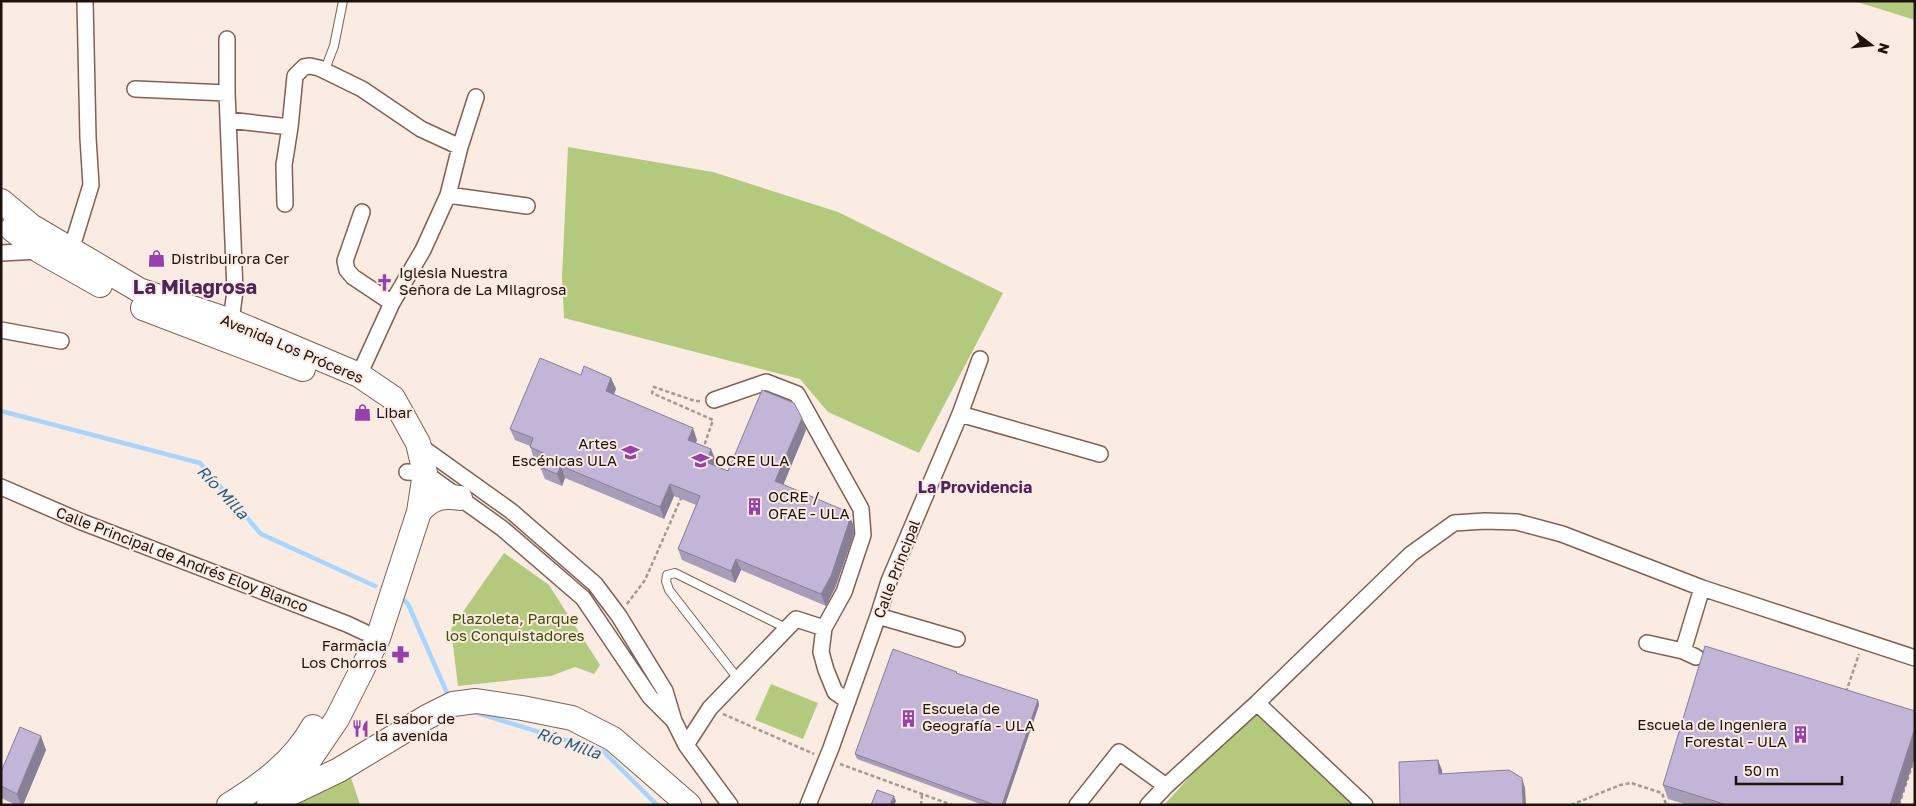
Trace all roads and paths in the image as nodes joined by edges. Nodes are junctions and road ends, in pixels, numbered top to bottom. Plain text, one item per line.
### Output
1 (85, 1) edge
2 (342, 1) edge
3 (227, 39) dead end
4 (324, 72) junction
5 (134, 89) dead end
6 (227, 92) junction
7 (476, 97) dead end
8 (228, 120) junction
9 (290, 127) junction
10 (460, 147) junction
11 (448, 195) junction
12 (1, 202) edge
13 (285, 204) dead end
14 (527, 206) dead end
15 (362, 212) dead end
16 (1, 220) edge
17 (71, 250) junction
18 (40, 251) junction
19 (1, 253) edge
20 (392, 302) junction
21 (231, 322) junction
22 (1, 330) edge
23 (61, 341) dead end
24 (980, 359) dead end
25 (359, 375) junction
26 (714, 400) joint
27 (960, 414) junction
28 (410, 441) junction
29 (1100, 454) dead end
30 (701, 455) edge
31 (416, 472) junction
32 (1, 487) edge
33 (684, 491) edge
34 (460, 498) junction
35 (419, 512) junction
36 (1702, 588) junction
37 (619, 616) junction
38 (878, 616) junction
39 (786, 628) junction
40 (824, 628) junction
41 (364, 632) junction
42 (957, 639) dead end
43 (1647, 642) dead end
44 (1863, 642) junction
45 (1915, 658) edge
46 (739, 680) junction
47 (848, 701) junction
48 (1843, 701) edge
49 (1257, 704) junction
50 (710, 708) junction
51 (674, 720) junction
52 (686, 745) junction
53 (1915, 757) edge
54 (826, 759) junction
55 (1166, 786) junction
56 (922, 794) junction
57 (273, 803) edge
58 (229, 805) edge
59 (689, 805) edge
60 (730, 805) edge
61 (808, 805) edge
62 (921, 805) edge
63 (952, 805) edge
64 (1077, 805) edge
65 (1148, 805) edge
66 (1365, 805) edge
67 (1571, 805) edge
68 (1670, 805) edge
69 (1899, 805) edge

1 - 17 street
2 - 4 lane
3 - 6 street
4 - 9 street
4 - 10 street
5 - 6 street
6 - 8 street
7 - 10 street
8 - 9 street
8 - 21 street
9 - 13 street
10 - 11 street
11 - 14 street
11 - 20 street
12 - 17 highway, Avenida Los Próceres
15 - 20 street
16 - 18 highway, Avenida Los Próceres
17 - 21 highway, Avenida Los Próceres
18 - 19 street
18 - 28 highway, Avenida Los Próceres
20 - 25 street
21 - 25 highway, Avenida Los Próceres
22 - 23 street
24 - 27 street, Calle Principal
25 - 28 highway, Avenida Los Próceres
26 - 30 path
26 - 40 street
27 - 29 street
27 - 38 street, Calle Principal
28 - 31 highway, Avenida Los Próceres
28 - 37 street
31 - 34 street
31 - 35 highway, Avenida Los Próceres
31 - 41 highway, Avenida Los Próceres
32 - 41 street, Calle Principal de Andrés Eloy Blanco
33 - 37 path
34 - 35 highway
34 - 51 street
35 - 57 highway, Avenida Los Próceres
36 - 43 street
36 - 44 street
36 - 49 street
37 - 51 street
38 - 42 street
38 - 47 street, Calle Principal
39 - 40 street
39 - 46 street
39 - 46 lane
40 - 47 street
41 - 58 highway, Avenida Los Próceres
44 - 45 street
44 - 48 path
46 - 50 street
47 - 54 street, Calle Principal
49 - 55 street
49 - 66 street
50 - 52 street
50 - 54 path
51 - 52 street
52 - 60 street
53 - 69 path
54 - 56 path
54 - 61 street, Calle Principal
55 - 64 street
55 - 65 street
56 - 62 path
56 - 63 path
57 - 59 highway
67 - 68 path

